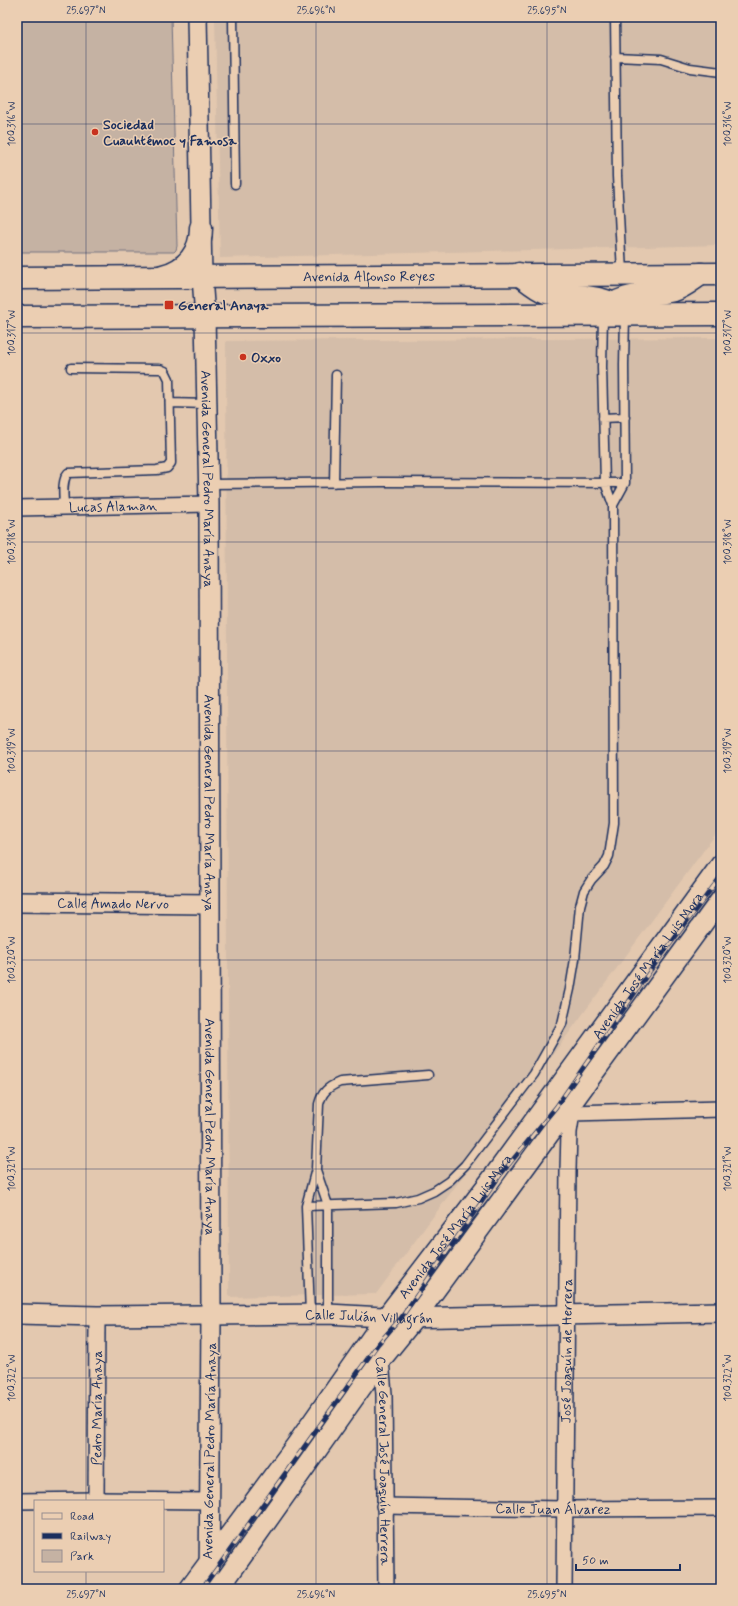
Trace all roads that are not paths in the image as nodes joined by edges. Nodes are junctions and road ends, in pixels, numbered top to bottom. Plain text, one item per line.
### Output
1 (197, 17) edge
2 (233, 17) edge
3 (615, 17) edge
4 (615, 58) junction
5 (721, 72) edge
6 (235, 184) dead end
7 (201, 228) junction
8 (519, 274) junction
9 (622, 274) junction
10 (712, 274) edge
11 (202, 277) junction
12 (17, 278) edge
13 (152, 278) junction
14 (614, 312) junction
15 (721, 314) edge
16 (17, 317) edge
17 (205, 317) junction
18 (72, 368) dead end
19 (336, 375) dead end
20 (170, 404) junction
21 (207, 404) junction
22 (603, 418) junction
23 (625, 418) junction
24 (334, 483) junction
25 (605, 483) junction
26 (624, 483) junction
27 (209, 484) junction
28 (209, 504) junction
29 (613, 505) junction
30 (64, 507) junction
31 (17, 508) edge
32 (721, 864) edge
33 (721, 899) edge
34 (17, 902) edge
35 (209, 904) junction
36 (428, 1075) dead end
37 (548, 1101) junction
38 (721, 1109) edge
39 (569, 1112) junction
40 (316, 1169) junction
41 (328, 1205) junction
42 (306, 1206) junction
43 (721, 1312) edge
44 (17, 1314) edge
45 (310, 1314) junction
46 (328, 1314) junction
47 (565, 1315) junction
48 (97, 1316) junction
49 (211, 1316) junction
50 (386, 1318) junction
51 (415, 1318) junction
52 (374, 1334) junction
53 (381, 1360) junction
54 (96, 1500) edge
55 (17, 1501) edge
56 (34, 1501) edge
57 (164, 1501) edge
58 (210, 1501) junction
59 (384, 1506) junction
60 (721, 1508) edge
61 (564, 1509) junction
62 (208, 1565) junction
63 (189, 1589) edge
64 (209, 1589) edge
65 (219, 1589) edge
66 (386, 1589) edge
67 (564, 1589) edge

1 - 7 street, Avenida General Pedro María Anaya
2 - 6 lane
3 - 4 lane
4 - 5 lane
4 - 9 lane
7 - 11 street, Avenida General Pedro María Anaya
7 - 13 highway
8 - 9 highway, Avenida Alfonso Reyes
8 - 11 highway, Avenida Alfonso Reyes
8 - 14 highway
9 - 10 highway, Avenida Alfonso Reyes
10 - 14 highway
11 - 13 highway, Avenida Alfonso Reyes
11 - 17 street, Avenida General Pedro María Anaya
12 - 13 highway, Avenida Alfonso Reyes
14 - 15 highway
14 - 17 highway
14 - 22 lane
14 - 23 lane
16 - 17 highway
17 - 21 street, Avenida General Pedro María Anaya
18 - 20 lane
19 - 24 lane
20 - 21 lane
20 - 30 lane
21 - 27 street, Avenida General Pedro María Anaya
22 - 23 lane
22 - 25 lane
23 - 26 lane
24 - 25 lane
24 - 27 lane
25 - 26 lane
25 - 29 lane
26 - 29 lane
27 - 28 street, Avenida General Pedro María Anaya
28 - 30 street, Lucas Alaman
28 - 35 street, Avenida General Pedro María Anaya
29 - 41 lane
30 - 31 street, Lucas Alaman
32 - 37 street, Avenida José María Luis Mora
33 - 39 street, Avenida José María Luis Mora
34 - 35 street, Calle Amado Nervo
35 - 49 street, Avenida General Pedro María Anaya
36 - 40 lane
37 - 39 street
37 - 50 street, Avenida José María Luis Mora
38 - 39 street
39 - 47 street, José Joaquín de Herrera
39 - 51 street, Avenida José María Luis Mora
40 - 41 lane
40 - 42 lane
41 - 42 lane
41 - 46 lane
42 - 45 lane
43 - 47 street, Calle Julián Villagrán
44 - 48 street, Calle Julián Villagrán
45 - 46 street, Calle Julián Villagrán
45 - 49 street, Calle Julián Villagrán
46 - 50 street, Calle Julián Villagrán
47 - 51 street, Calle Julián Villagrán
47 - 61 street, José Joaquín de Herrera
48 - 49 street, Calle Julián Villagrán
48 - 54 street, Pedro María Anaya
49 - 58 street, Avenida General Pedro María Anaya
50 - 51 street, Calle Julián Villagrán
50 - 52 street, Avenida José María Luis Mora
51 - 53 street, Avenida José María Luis Mora
52 - 53 street, Calle General José Joaquín Herrera
52 - 62 street, Avenida José María Luis Mora
53 - 59 street, Calle General José Joaquín Herrera
53 - 65 street, Avenida José María Luis Mora
55 - 56 street
57 - 58 street
58 - 62 street, Avenida General Pedro María Anaya
59 - 61 street, Calle Juan Álvarez
59 - 66 street, Calle General José Joaquín Herrera
60 - 61 street, Calle Juan Álvarez
61 - 67 street, José Joaquín de Herrera
62 - 63 street, Avenida José María Luis Mora
62 - 64 street, Avenida General Pedro María Anaya

